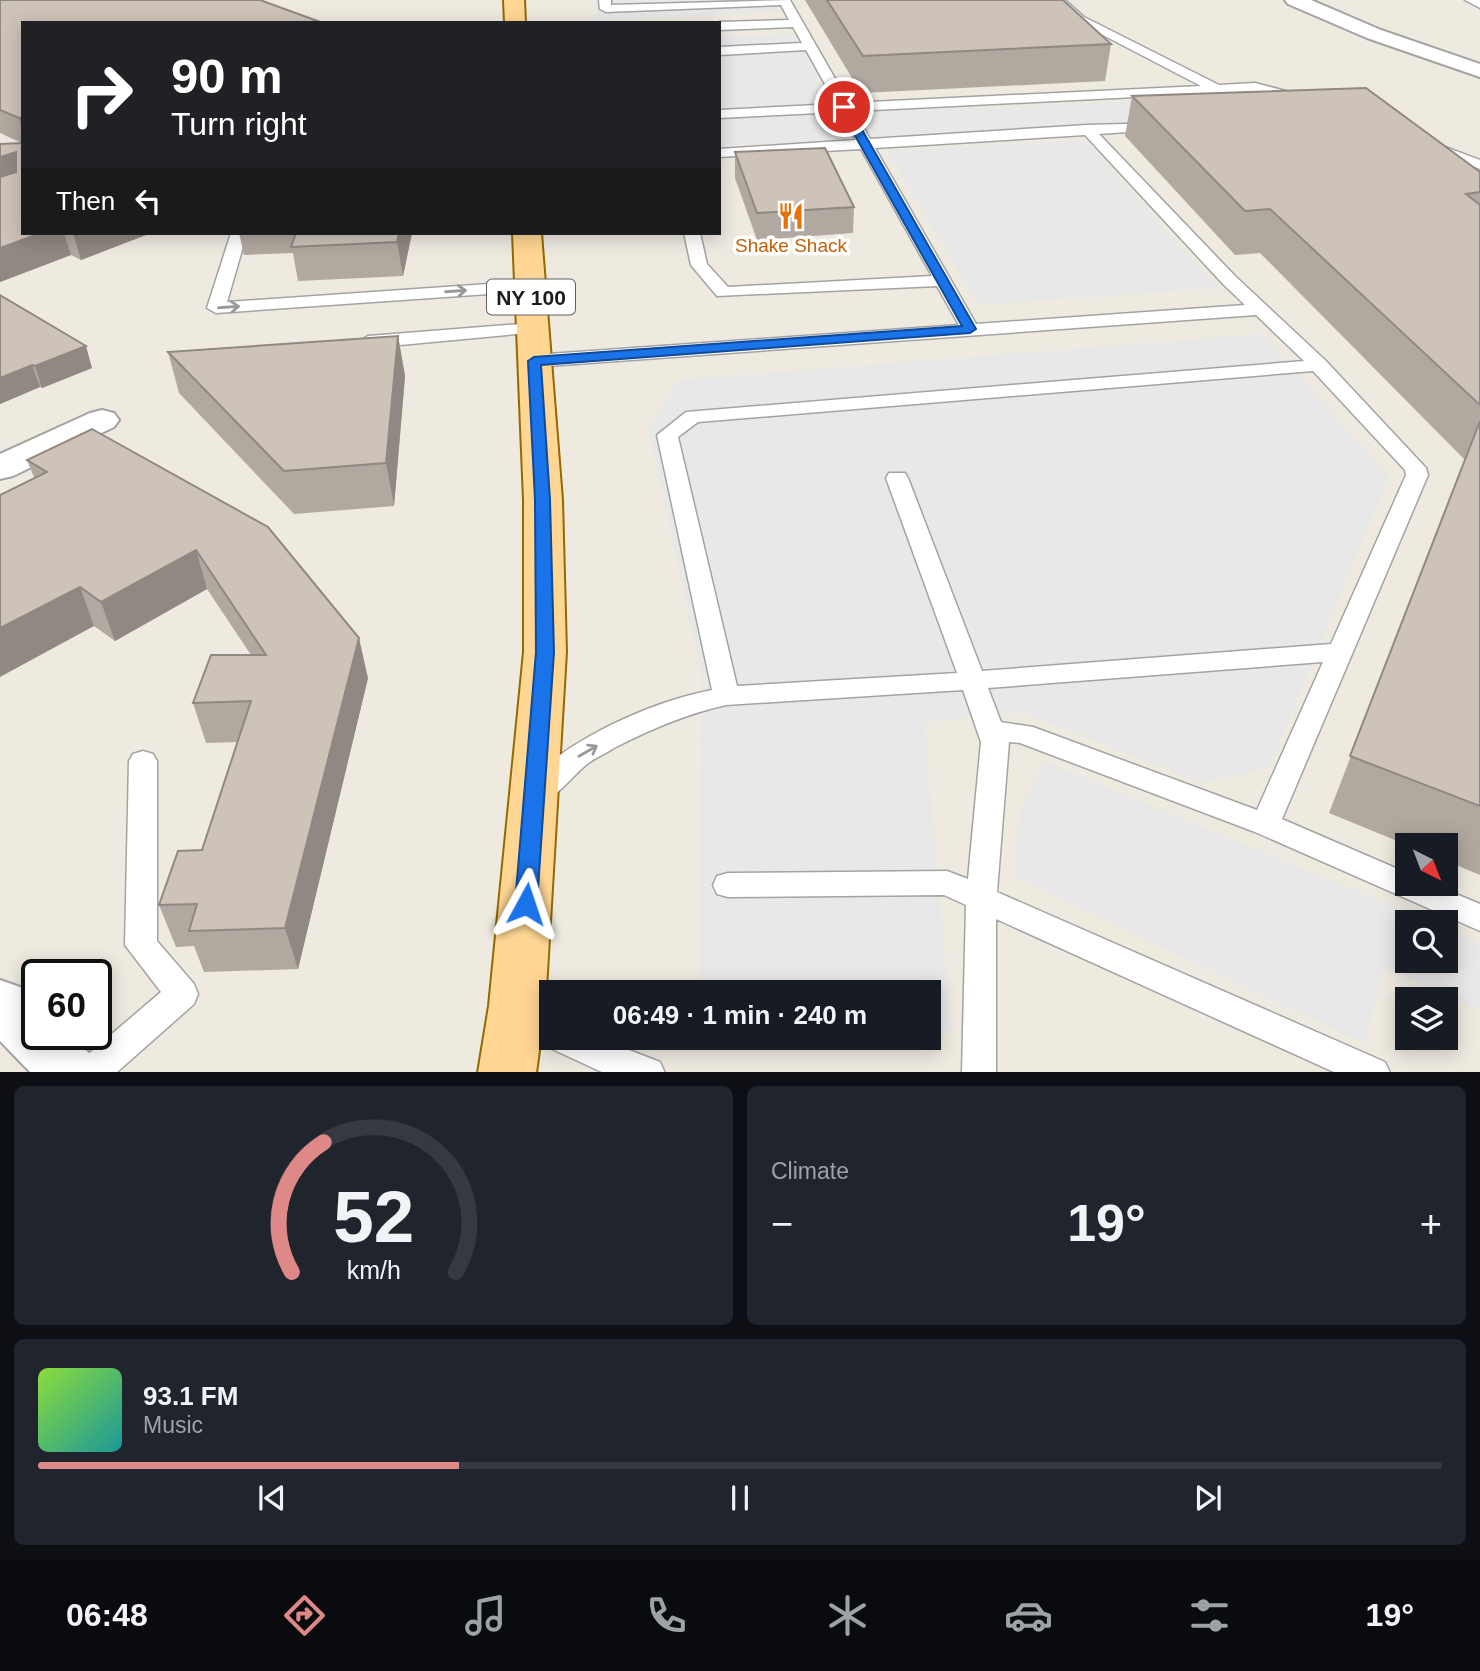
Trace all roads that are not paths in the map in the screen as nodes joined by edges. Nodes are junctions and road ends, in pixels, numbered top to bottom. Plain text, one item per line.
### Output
1 (514, 0) edge
2 (605, 0) edge
3 (1058, 0) edge
4 (1295, 0) edge
5 (1471, 0) edge
6 (784, 1) edge
7 (1480, 5) edge
8 (515, 21) edge
9 (796, 23) junction
10 (721, 26) edge
11 (810, 46) junction
12 (721, 51) edge
13 (1480, 71) edge
14 (1217, 89) junction
15 (1319, 104) edge
16 (844, 107) junction
17 (721, 114) edge
18 (1168, 125) edge
19 (1087, 129) junction
20 (1423, 143) edge
21 (865, 145) junction
22 (721, 153) edge
23 (1480, 165) edge
24 (238, 235) edge
25 (527, 235) edge
26 (692, 235) edge
27 (942, 281) junction
28 (530, 286) junction
29 (1260, 309) junction
30 (970, 329) junction
31 (351, 344) edge
32 (533, 345) junction
33 (1319, 365) junction
34 (103, 420) dead end
35 (0, 468) edge
36 (897, 478) dead end
37 (1340, 652) junction
38 (970, 681) junction
39 (726, 696) junction
40 (990, 732) junction
41 (142, 761) dead end
42 (536, 795) junction
43 (1265, 824) junction
44 (728, 885) dead end
45 (981, 899) junction
46 (1480, 918) edge
47 (0, 1004) edge
48 (534, 1018) edge
49 (589, 1050) edge
50 (69, 1072) edge
51 (92, 1072) edge
52 (507, 1072) edge
53 (645, 1072) edge
54 (979, 1072) edge
55 (1371, 1072) edge

1 - 8 main road
2 - 6 lane
3 - 14 lane
4 - 13 street
5 - 7 lane
6 - 9 lane
9 - 10 lane
9 - 11 lane
11 - 12 lane
11 - 16 lane
14 - 15 lane
14 - 16 lane
16 - 17 lane
16 - 21 lane
18 - 19 lane
19 - 21 lane
19 - 29 lane
20 - 23 lane
21 - 22 lane
21 - 27 lane
24 -> 28 lane
25 - 28 main road, NY 100
26 - 27 lane
27 - 30 lane
28 - 32 main road, NY 100
29 - 30 lane
29 - 33 lane
30 - 32 lane
31 - 32 lane
32 - 42 main road, NY 100
33 - 37 lane
33 - 39 lane
34 - 35 street
36 - 38 lane
37 - 38 lane
37 - 43 lane
38 - 39 lane
38 - 40 lane
42 -> 39 lane
40 - 43 lane
40 - 45 lane
41 - 51 lane
42 - 48 main road, NY 100
43 - 46 lane
44 - 45 lane
45 - 54 lane
45 - 55 lane
47 - 50 street
48 - 52 main road, NY 100
49 - 53 lane

